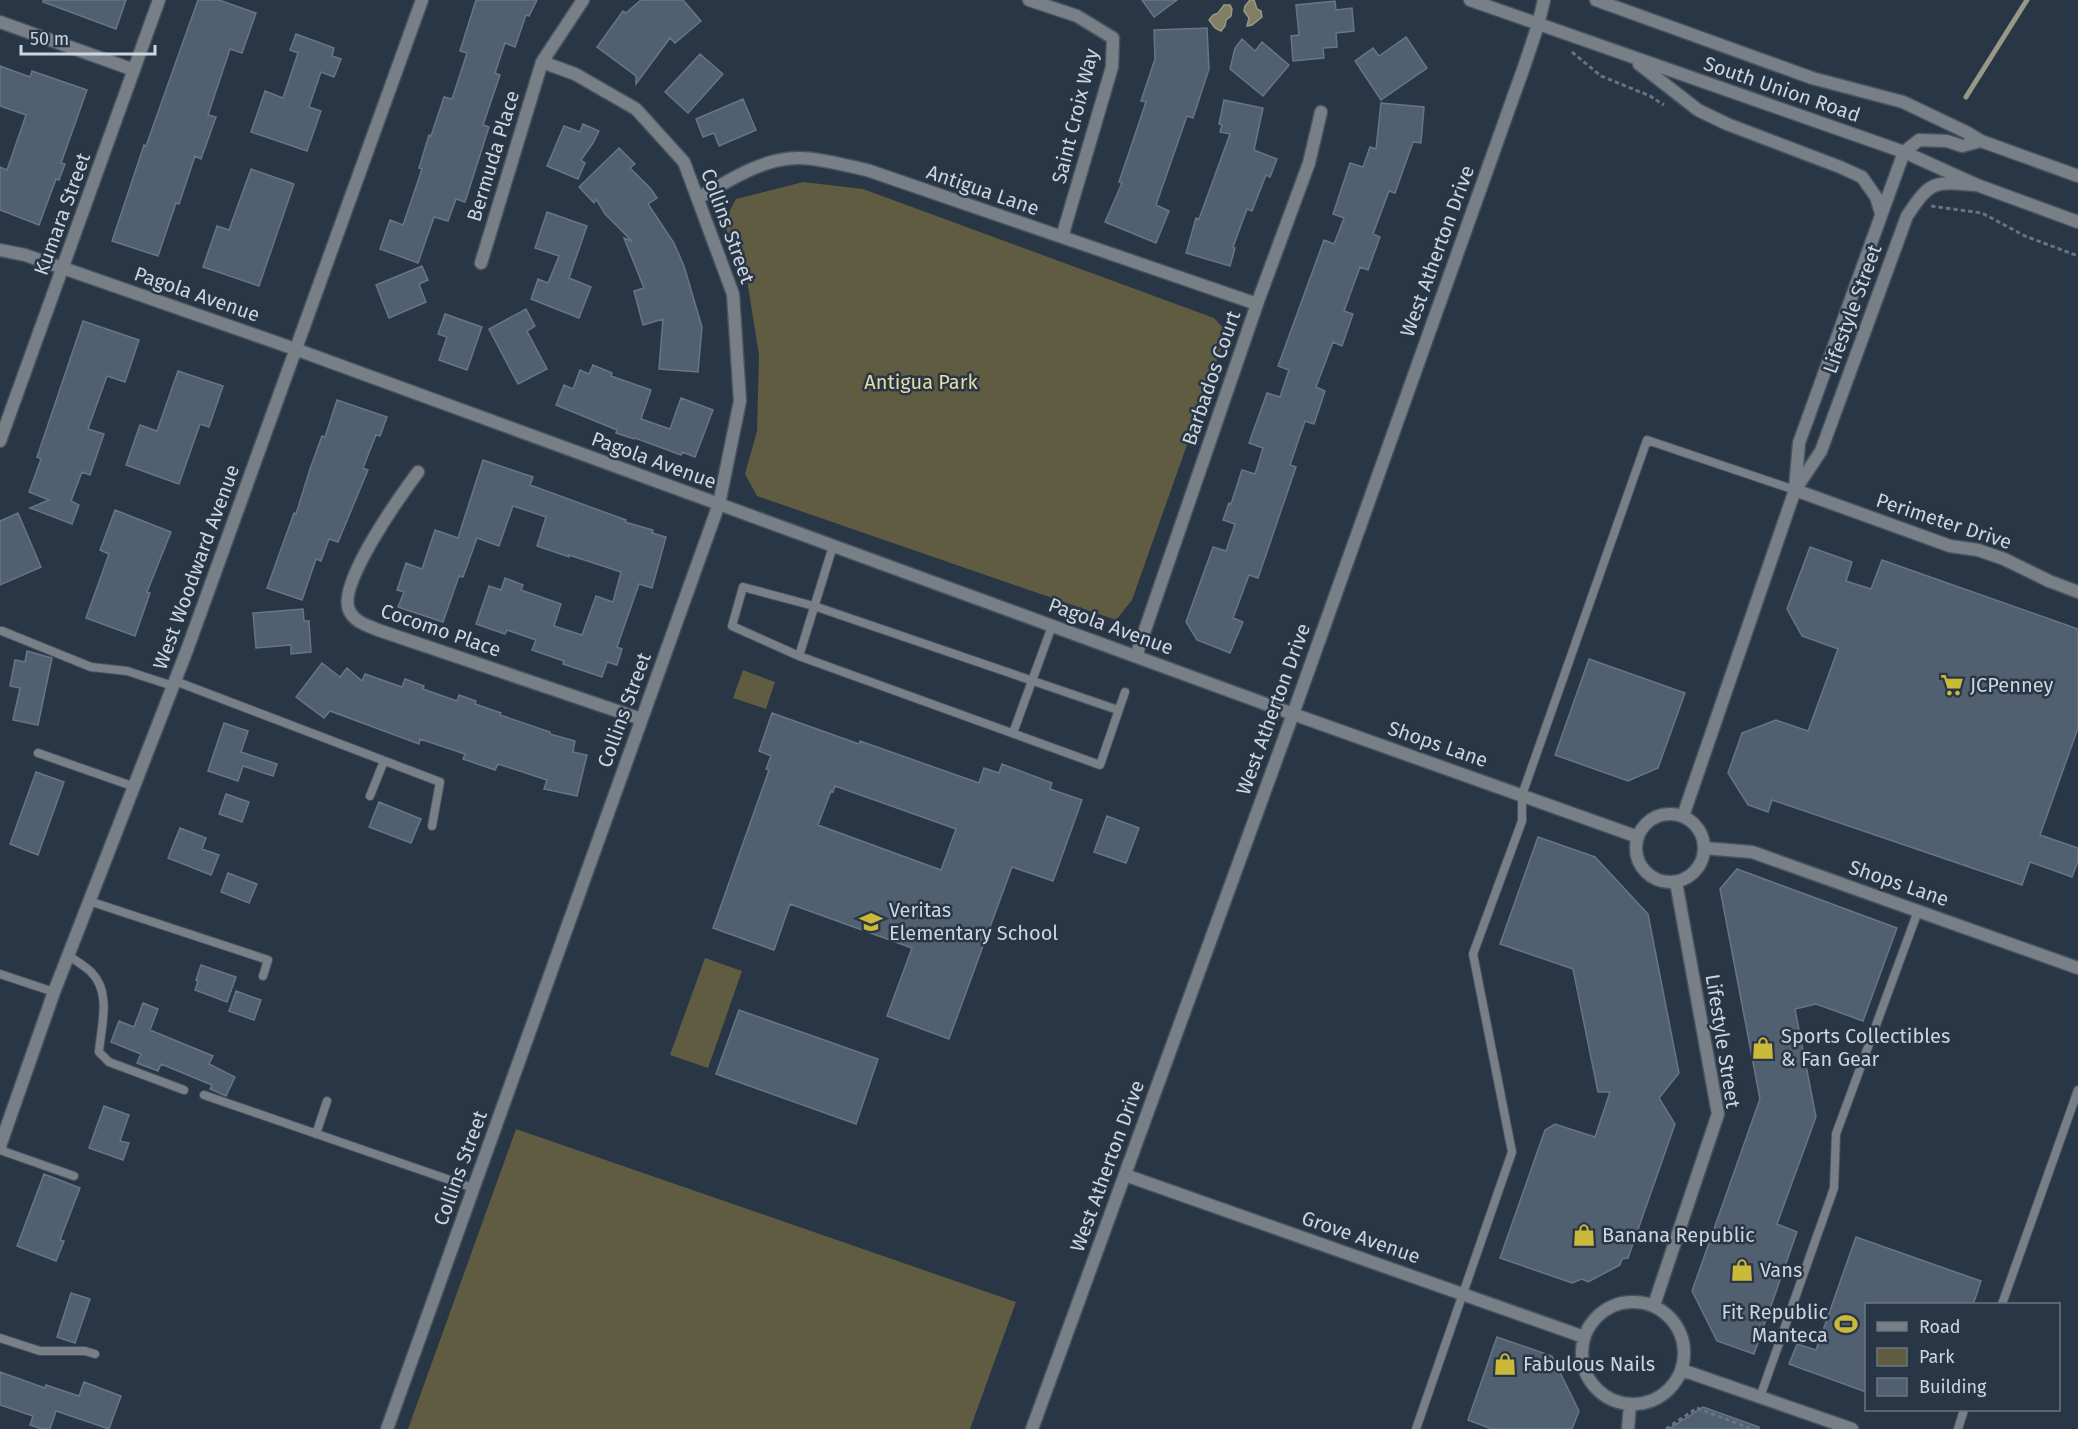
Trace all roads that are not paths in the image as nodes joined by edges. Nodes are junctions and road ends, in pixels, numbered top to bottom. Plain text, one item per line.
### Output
1 (159, 0) edge
2 (422, 0) edge
3 (583, 0) edge
4 (1029, 0) edge
5 (1470, 0) edge
6 (1544, 0) edge
7 (1596, 0) edge
8 (0, 22) edge
9 (1538, 25) junction
10 (1631, 58) junction
11 (542, 62) junction
12 (134, 70) junction
13 (1321, 112) dead end
14 (1981, 141) junction
15 (1904, 152) junction
16 (2078, 176) edge
17 (1977, 185) junction
18 (698, 198) junction
19 (1881, 213) junction
20 (2078, 222) edge
21 (1062, 237) junction
22 (0, 250) edge
23 (481, 262) dead end
24 (63, 268) junction
25 (1257, 304) junction
26 (295, 349) junction
27 (0, 441) edge
28 (418, 472) dead end
29 (1795, 490) junction
30 (719, 504) junction
31 (833, 546) junction
32 (2078, 592) edge
33 (814, 606) junction
34 (1052, 626) junction
35 (2, 631) dead end
36 (799, 656) junction
37 (1136, 656) junction
38 (1032, 681) junction
39 (174, 683) junction
40 (1125, 692) dead end
41 (1118, 710) junction
42 (1293, 714) junction
43 (641, 719) junction
44 (1013, 734) junction
45 (38, 753) dead end
46 (384, 761) junction
47 (135, 787) junction
48 (1522, 795) junction
49 (370, 796) dead end
50 (1683, 816) junction
51 (432, 826) dead end
52 (1638, 837) junction
53 (1704, 848) junction
54 (1676, 882) junction
55 (89, 901) junction
56 (1918, 911) junction
57 (68, 955) junction
58 (2078, 968) edge
59 (0, 974) edge
60 (263, 976) dead end
61 (54, 992) junction
62 (184, 1090) dead end
63 (2078, 1090) edge
64 (204, 1095) dead end
65 (327, 1101) dead end
66 (316, 1134) junction
67 (0, 1148) edge
68 (1125, 1175) junction
69 (74, 1176) dead end
70 (473, 1188) junction
71 (1464, 1294) junction
72 (2003, 1303) edge
73 (1654, 1305) junction
74 (1584, 1337) junction
75 (0, 1338) edge
76 (95, 1354) dead end
77 (1682, 1370) junction
78 (1760, 1397) junction
79 (1630, 1405) junction
80 (1964, 1411) edge
81 (387, 1429) edge
82 (1032, 1429) edge
83 (1416, 1429) edge
84 (1628, 1429) edge
85 (1852, 1429) edge
86 (1958, 1429) edge

1 - 12 street, Kumara Street
2 - 26 street, West Woodward Avenue
3 - 11 street, Bermuda Place
4 - 21 street, Saint Croix Way
5 - 9 street, South Union Road
6 - 9 street, West Atherton Drive
7 - 14 street, South Union Road
8 - 12 street
9 - 10 street, South Union Road
9 - 42 street, West Atherton Drive
10 - 15 street, South Union Road
10 - 19 street
11 - 18 street, Collins Street
11 - 23 street, Bermuda Place
12 - 24 street, Kumara Street
13 - 25 street, Barbados Court
14 - 15 street
14 - 16 street, South Union Road
15 - 17 street, South Union Road
15 - 19 street, Lifestyle Street
17 - 20 street, South Union Road
17 - 29 street, Lifestyle Street
18 - 21 street, Antigua Lane
18 - 30 street, Collins Street
19 - 29 street, Lifestyle Street
21 - 25 street, Antigua Lane
22 - 24 street, Pagola Avenue
24 - 26 street, Pagola Avenue
24 - 27 street, Kumara Street
25 - 37 street, Barbados Court
26 - 30 street, Pagola Avenue
26 - 39 street, West Woodward Avenue
28 - 43 street, Cocomo Place
29 - 32 street, Perimeter Drive
29 - 48 lane
29 - 50 street, Lifestyle Street
30 - 31 street, Pagola Avenue
30 - 43 street, Collins Street
31 - 33 lane
31 - 34 street, Pagola Avenue
33 - 36 lane
33 - 36 lane
33 - 38 lane
34 - 37 street, Pagola Avenue
34 - 38 lane
35 - 39 lane
36 - 44 lane
37 - 42 street, Pagola Avenue
38 - 41 lane
38 - 44 lane
39 - 46 lane
39 - 47 street, West Woodward Avenue
40 - 41 lane
41 - 44 lane
42 - 48 street, Shops Lane
42 - 68 street, West Atherton Drive
43 - 70 street, Collins Street
45 - 47 lane
46 - 49 lane
46 - 51 lane
47 - 55 street, West Woodward Avenue
48 - 52 street, Shops Lane
48 - 71 lane
50 - 52 street
50 - 53 street
52 - 54 street
53 - 54 street
53 - 56 street, Shops Lane
54 - 73 street, Lifestyle Street
55 - 57 street, West Woodward Avenue
55 - 60 lane
56 - 58 street, Shops Lane
56 - 78 lane
57 - 61 street, West Woodward Avenue
57 - 62 lane
59 - 61 lane
61 - 67 street, West Woodward Avenue
63 - 72 lane
64 - 66 lane
65 - 66 lane
66 - 70 lane
67 - 69 lane
68 - 71 street, Grove Avenue
68 - 82 street, West Atherton Drive
70 - 81 street, Collins Street
71 - 74 street, Grove Avenue
71 - 83 lane
73 - 74 street
73 - 77 street
74 - 79 street
75 - 76 lane
77 - 78 street
77 - 79 street
78 - 85 street
79 - 84 street
80 - 86 lane

